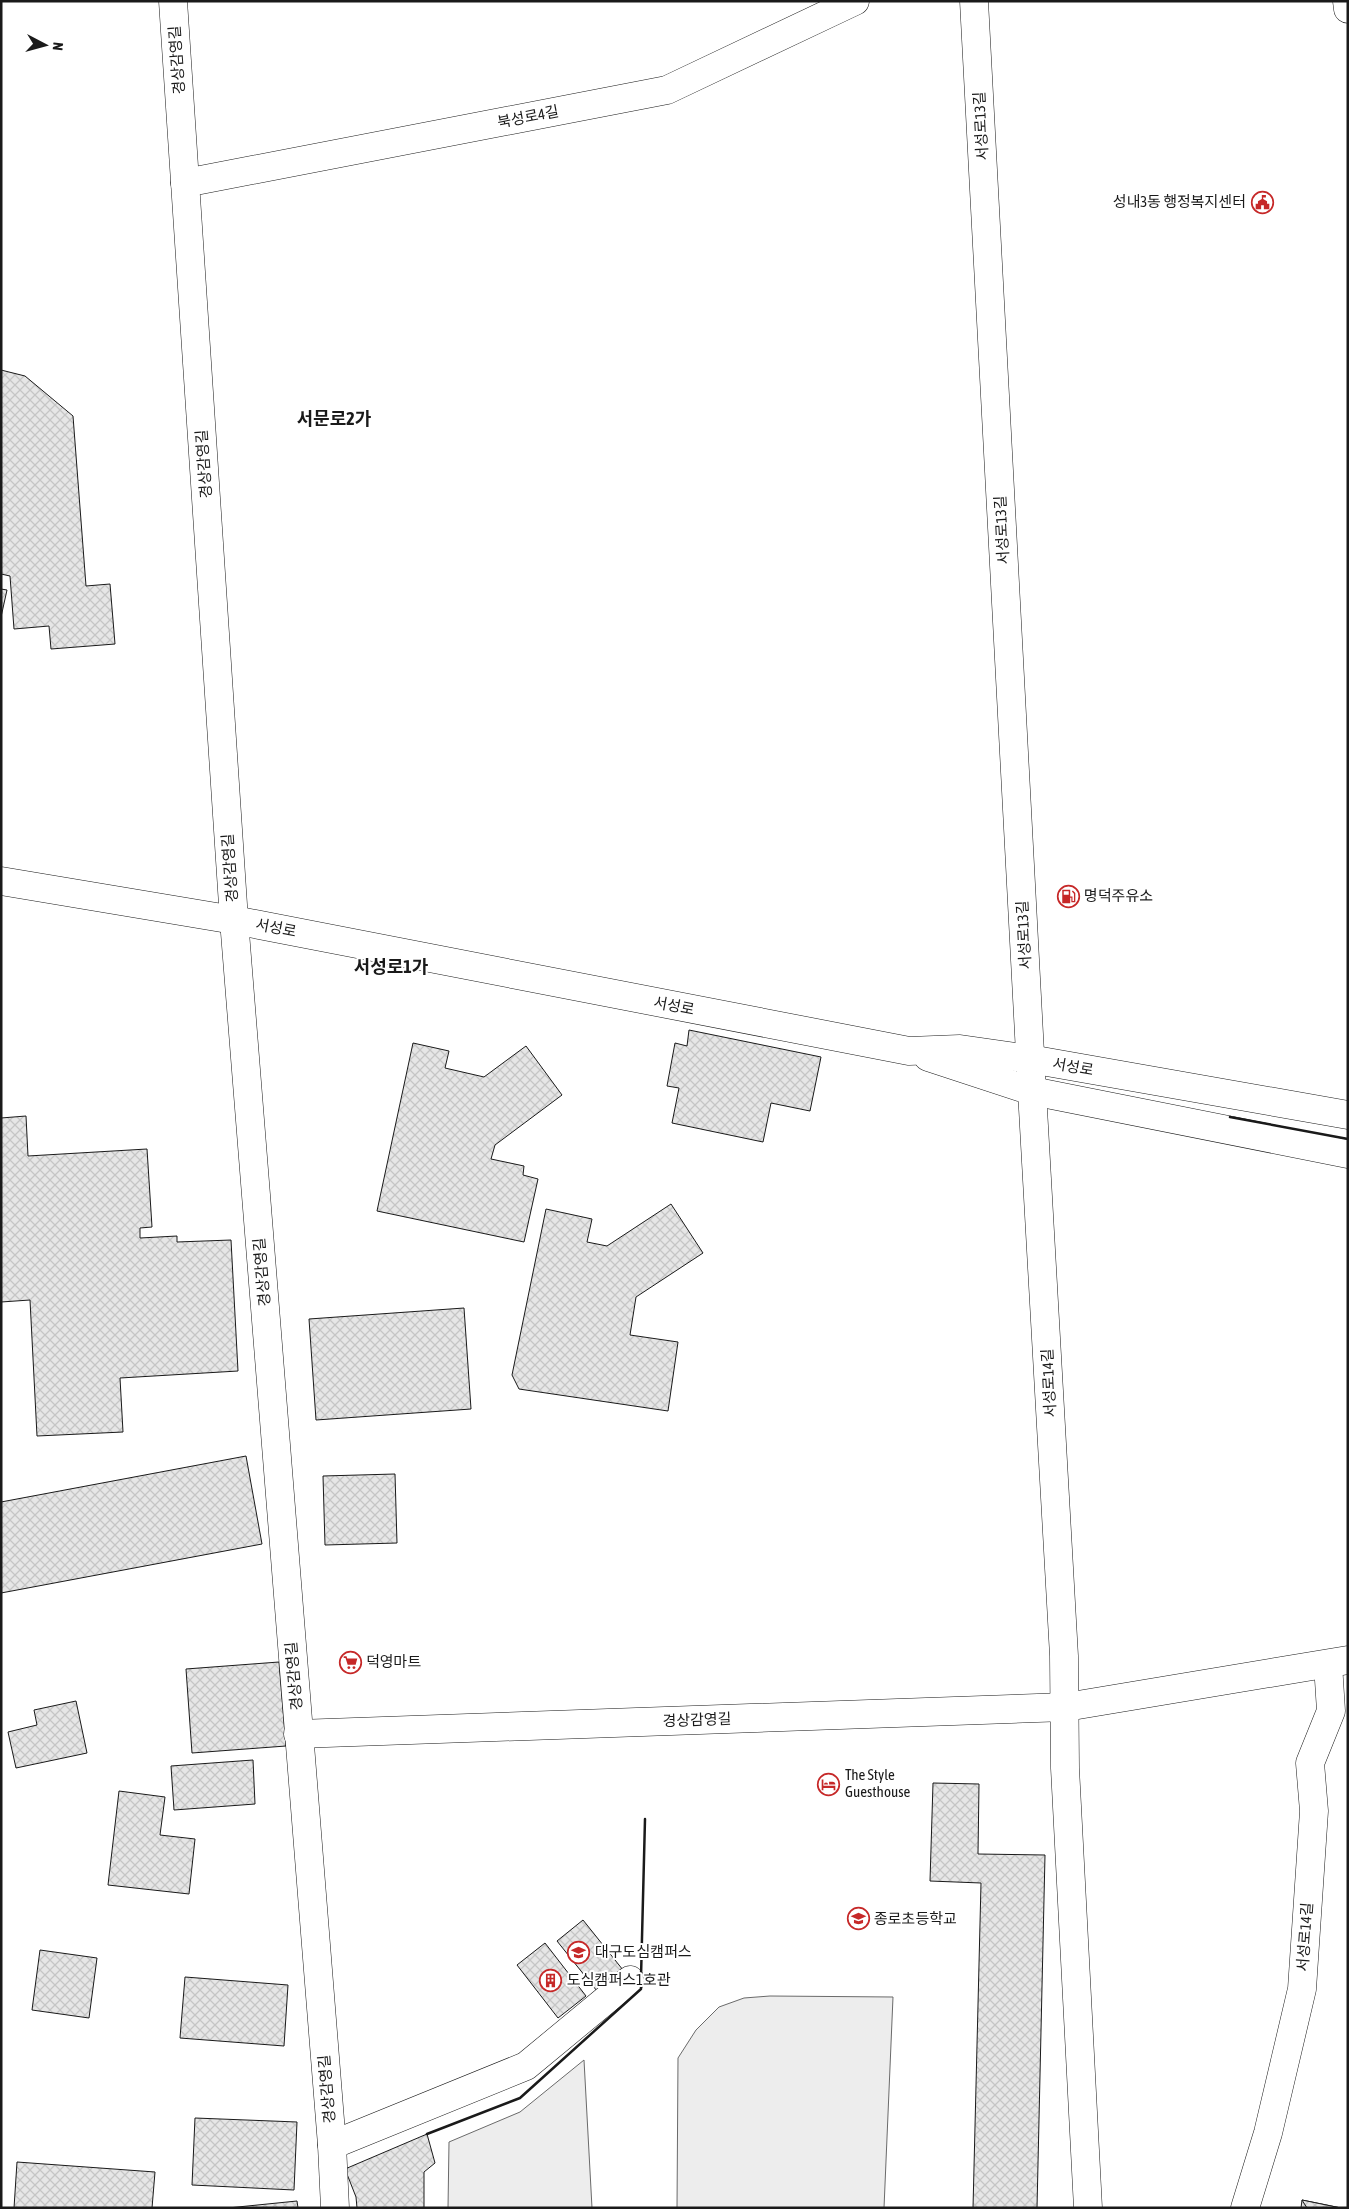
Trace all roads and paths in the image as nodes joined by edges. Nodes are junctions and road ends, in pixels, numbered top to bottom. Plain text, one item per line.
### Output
1 (173, 1) edge
2 (855, 1) edge
3 (974, 1) edge
4 (1346, 1) edge
5 (1348, 10) edge
6 (185, 183) junction
7 (1, 881) edge
8 (234, 920) junction
9 (909, 1051) junction
10 (1030, 1059) junction
11 (1032, 1091) junction
12 (1348, 1115) edge
13 (1348, 1154) edge
14 (1338, 1662) edge
15 (1066, 1707) junction
16 (298, 1734) junction
17 (630, 1980) dead end
18 (332, 2145) junction
19 (335, 2208) edge
20 (1088, 2208) edge
21 (1245, 2208) edge

1 - 6 street, 경상감영길
2 - 6 street, 북성로4길
3 - 10 street, 서성로13길
4 - 5 street
6 - 8 street, 경상감영길
7 - 8 street, 서성로
8 - 9 street, 서성로
8 - 16 street, 경상감영길
9 - 10 street, 서성로
9 - 11 street, 서성로
10 - 11 street, 서성로14길
10 - 12 street, 서성로
11 - 13 street, 서성로
11 - 15 street, 서성로14길
14 - 15 street, 서성로14길
14 - 21 street, 서성로14길
15 - 16 street, 경상감영길
15 - 20 street, 서성로14길
16 - 18 street, 경상감영길
17 - 18 street, 경상감영길
18 - 19 street, 경상감영길

